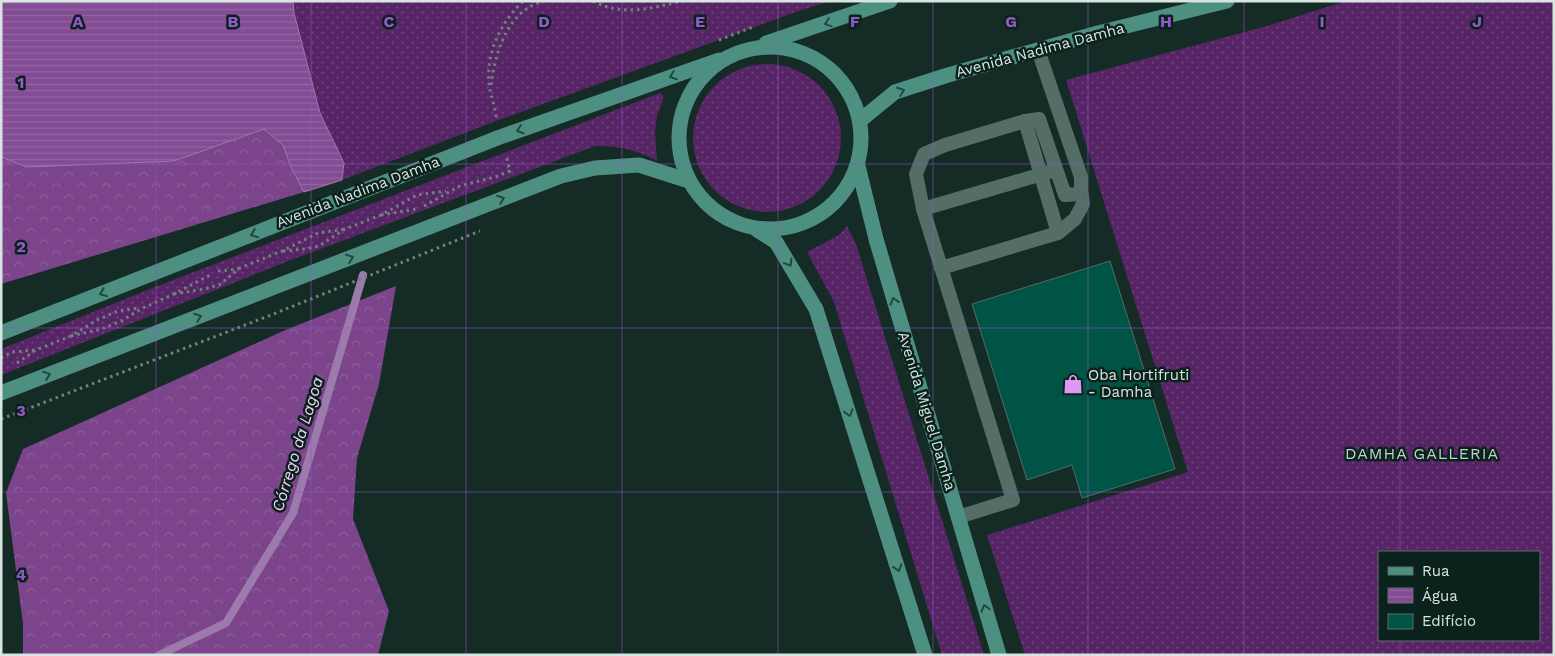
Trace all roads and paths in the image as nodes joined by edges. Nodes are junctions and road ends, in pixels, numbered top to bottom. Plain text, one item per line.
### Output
1 (523, 1) edge
2 (542, 1) edge
3 (592, 1) edge
4 (683, 1) edge
5 (890, 1) edge
6 (1227, 1) edge
7 (758, 46) junction
8 (1038, 50) junction
9 (719, 60) junction
10 (490, 92) junction
11 (862, 119) junction
12 (1026, 121) junction
13 (500, 137) junction
14 (858, 166) junction
15 (1056, 170) junction
16 (1041, 174) junction
17 (689, 181) junction
18 (1081, 190) junction
19 (449, 191) junction
20 (923, 209) junction
21 (381, 215) junction
22 (345, 229) junction
23 (756, 229) junction
24 (1058, 233) junction
25 (282, 252) junction
26 (240, 268) junction
27 (940, 268) junction
28 (380, 272) dead end
29 (174, 294) junction
30 (143, 308) junction
31 (1, 333) edge
32 (71, 336) junction
33 (36, 350) junction
34 (1, 358) edge
35 (16, 364) dead end
36 (1, 393) edge
37 (1, 419) edge
38 (958, 517) junction
39 (925, 655) edge
40 (999, 655) edge

1 - 10 path
2 - 10 path
3 - 4 path
5 -> 7 main road
6 - 8 main road, Avenida Nadima Damha
7 - 9 main road, Avenida Nadima Damha
7 - 11 main road
11 -> 8 main road, Avenida Nadima Damha
8 - 18 lane
9 -> 13 main road, Avenida Nadima Damha
9 - 17 main road
10 - 13 path
11 - 14 main road
12 - 15 lane
12 - 16 lane
12 - 20 lane
13 - 19 path
13 -> 31 main road, Avenida Nadima Damha
14 - 23 main road
38 -> 14 main road, Avenida Miguel Damha
15 - 16 lane
15 - 18 lane
16 - 20 lane
16 - 24 lane
17 - 23 main road
36 -> 17 main road
18 - 24 lane
19 - 21 path
19 - 21 path
20 - 27 lane
21 - 22 path
22 - 25 path
22 - 25 path
23 -> 39 main road
24 - 27 lane
25 - 26 path
26 - 29 path
26 - 29 path
27 - 38 lane
28 - 37 path
29 - 30 path
30 - 32 path
30 - 32 path
32 - 33 path
33 - 34 path
33 - 35 path
40 -> 38 main road, Avenida Miguel Damha

